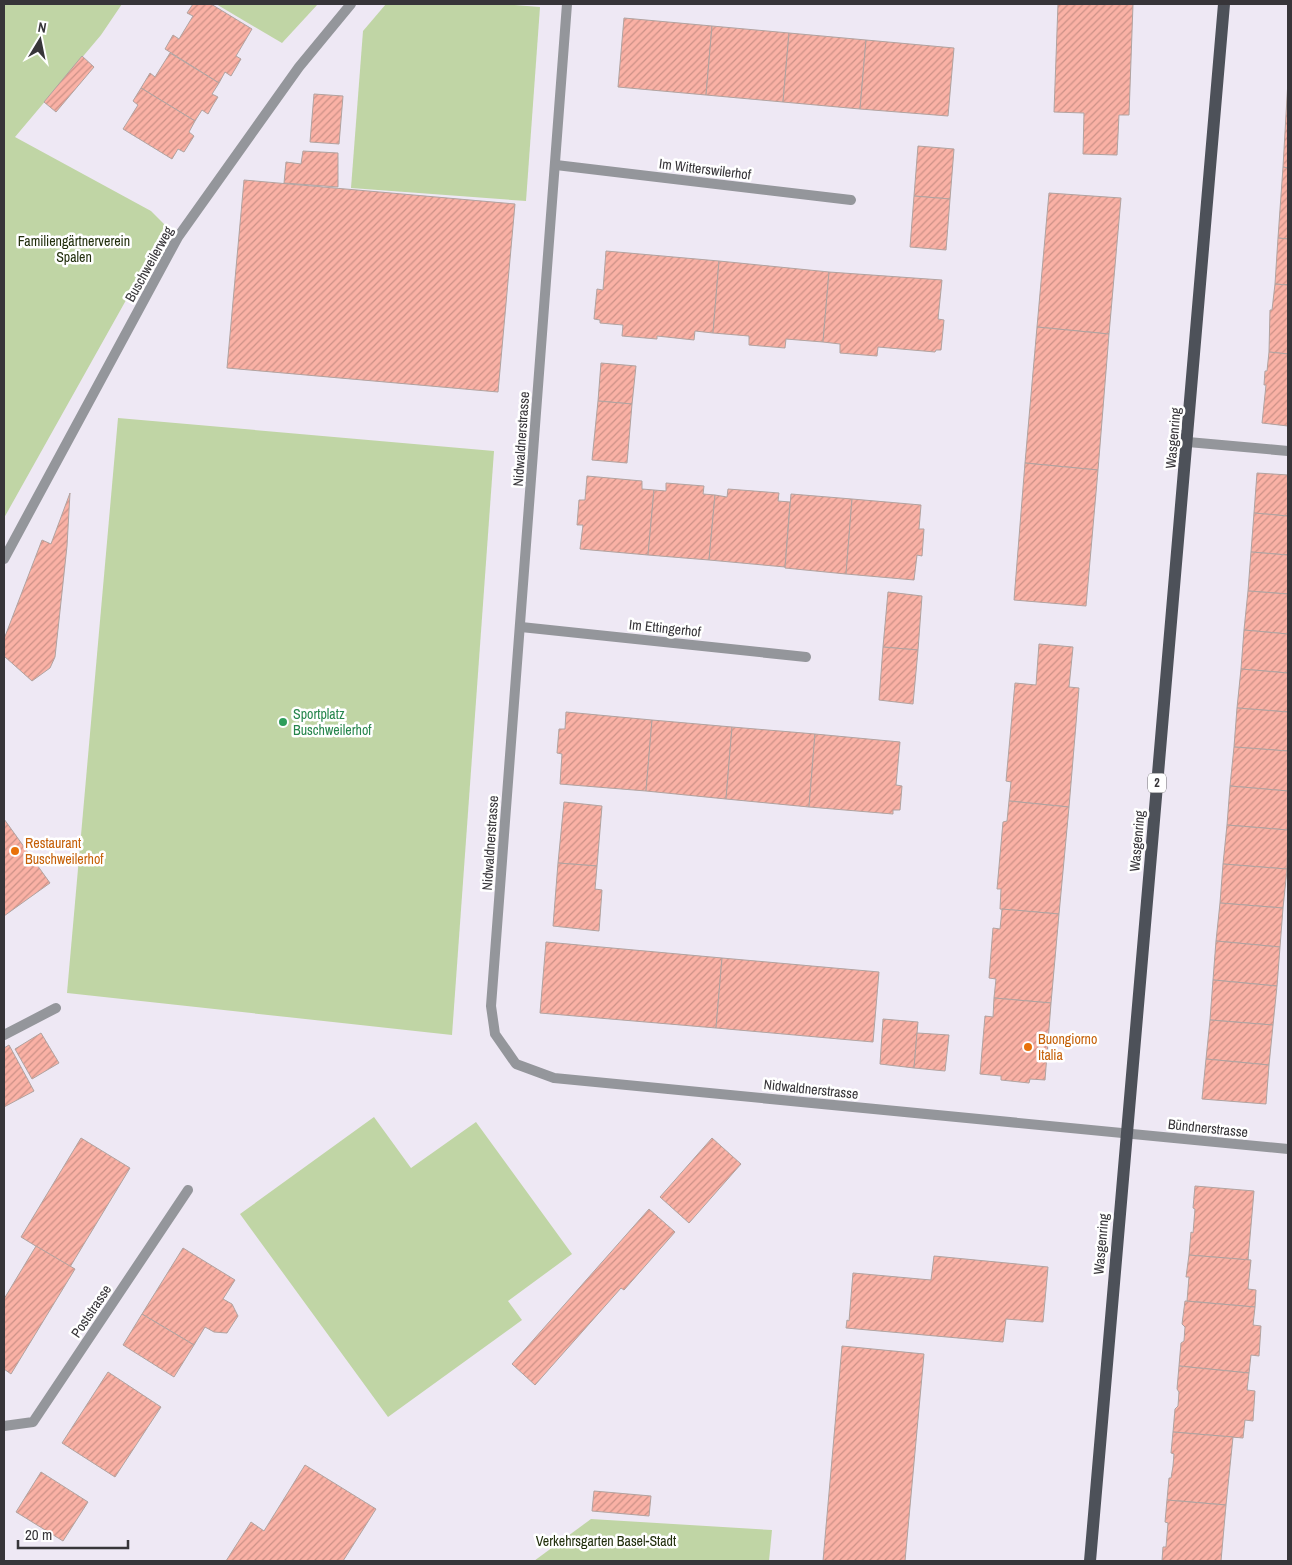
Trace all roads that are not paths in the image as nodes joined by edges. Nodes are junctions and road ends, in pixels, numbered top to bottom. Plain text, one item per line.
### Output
1 (351, 4) edge
2 (567, 4) edge
3 (1224, 4) edge
4 (556, 165) junction
5 (851, 200) dead end
6 (1188, 442) junction
7 (1288, 451) edge
8 (4, 559) edge
9 (520, 627) junction
10 (806, 657) dead end
11 (56, 1008) dead end
12 (4, 1035) edge
13 (1126, 1134) junction
14 (1288, 1150) edge
15 (188, 1190) dead end
16 (4, 1426) edge
17 (1090, 1561) edge

1 - 8 street, Buschweilerweg
2 - 4 street, Nidwaldnerstrasse
3 - 6 main road, Wasgenring / 2
4 - 5 street, Im Witterswilerhof
4 - 9 street, Nidwaldnerstrasse
6 - 7 street
6 - 13 main road, Wasgenring / 2
9 - 10 street, Im Ettingerhof
9 - 13 street, Nidwaldnerstrasse
11 - 12 street
13 - 14 street, Bündnerstrasse
13 - 17 main road, Wasgenring / 2
15 - 16 street, Poststrasse

